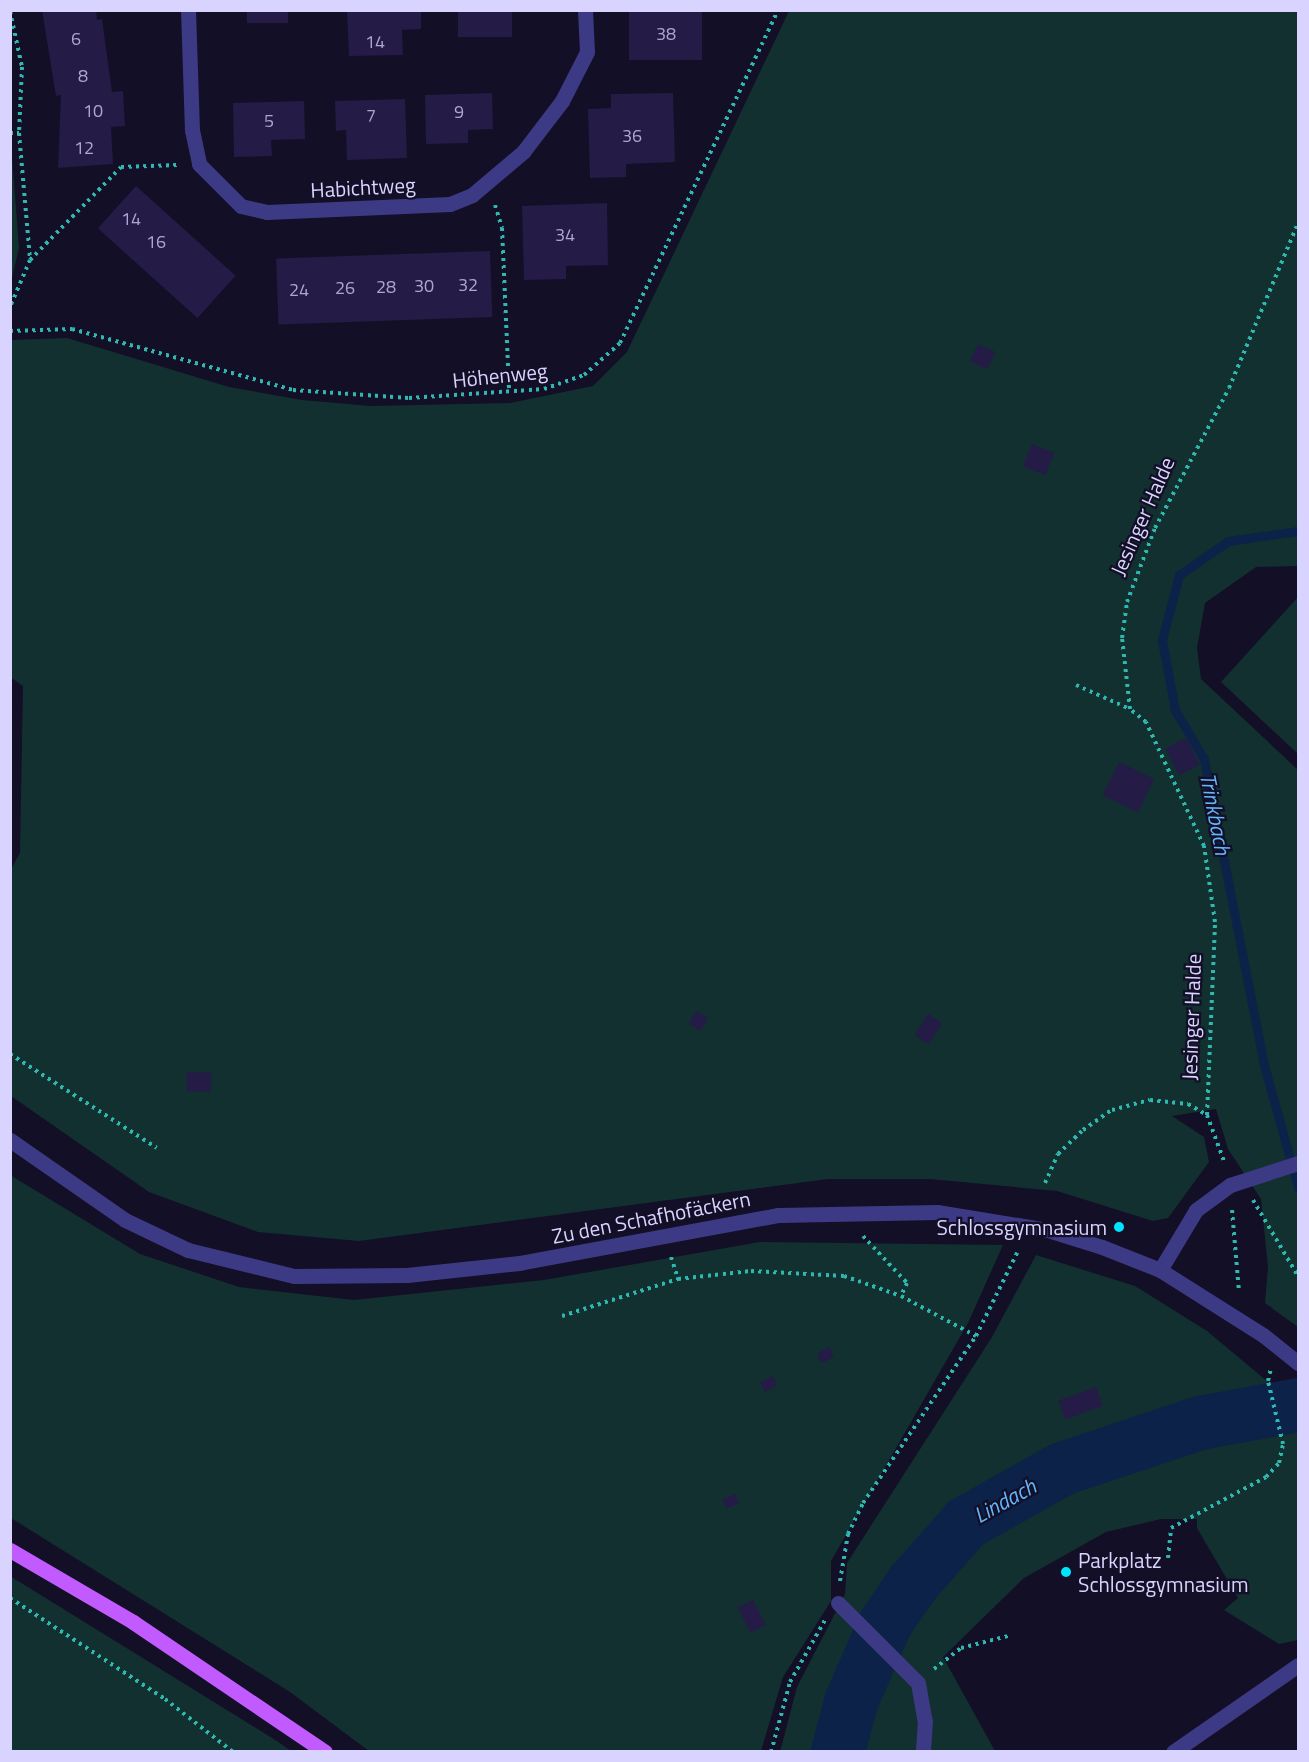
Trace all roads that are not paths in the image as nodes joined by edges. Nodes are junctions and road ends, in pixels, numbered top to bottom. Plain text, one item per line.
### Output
1 (188, 10) edge
2 (585, 10) edge
3 (10, 1140) edge
4 (1299, 1163) edge
5 (1160, 1270) junction
6 (1299, 1363) edge
7 (10, 1550) edge
8 (838, 1603) road end
9 (1299, 1665) edge
10 (325, 1752) edge
11 (923, 1752) edge
12 (1173, 1752) edge

1 - 2 street, Habichtweg
3 - 5 street, Zu den Schafhofäckern
4 - 5 street
5 - 6 street, Zu den Schafhofäckern, bridge
7 - 10 main road
8 - 11 street
9 - 12 street

